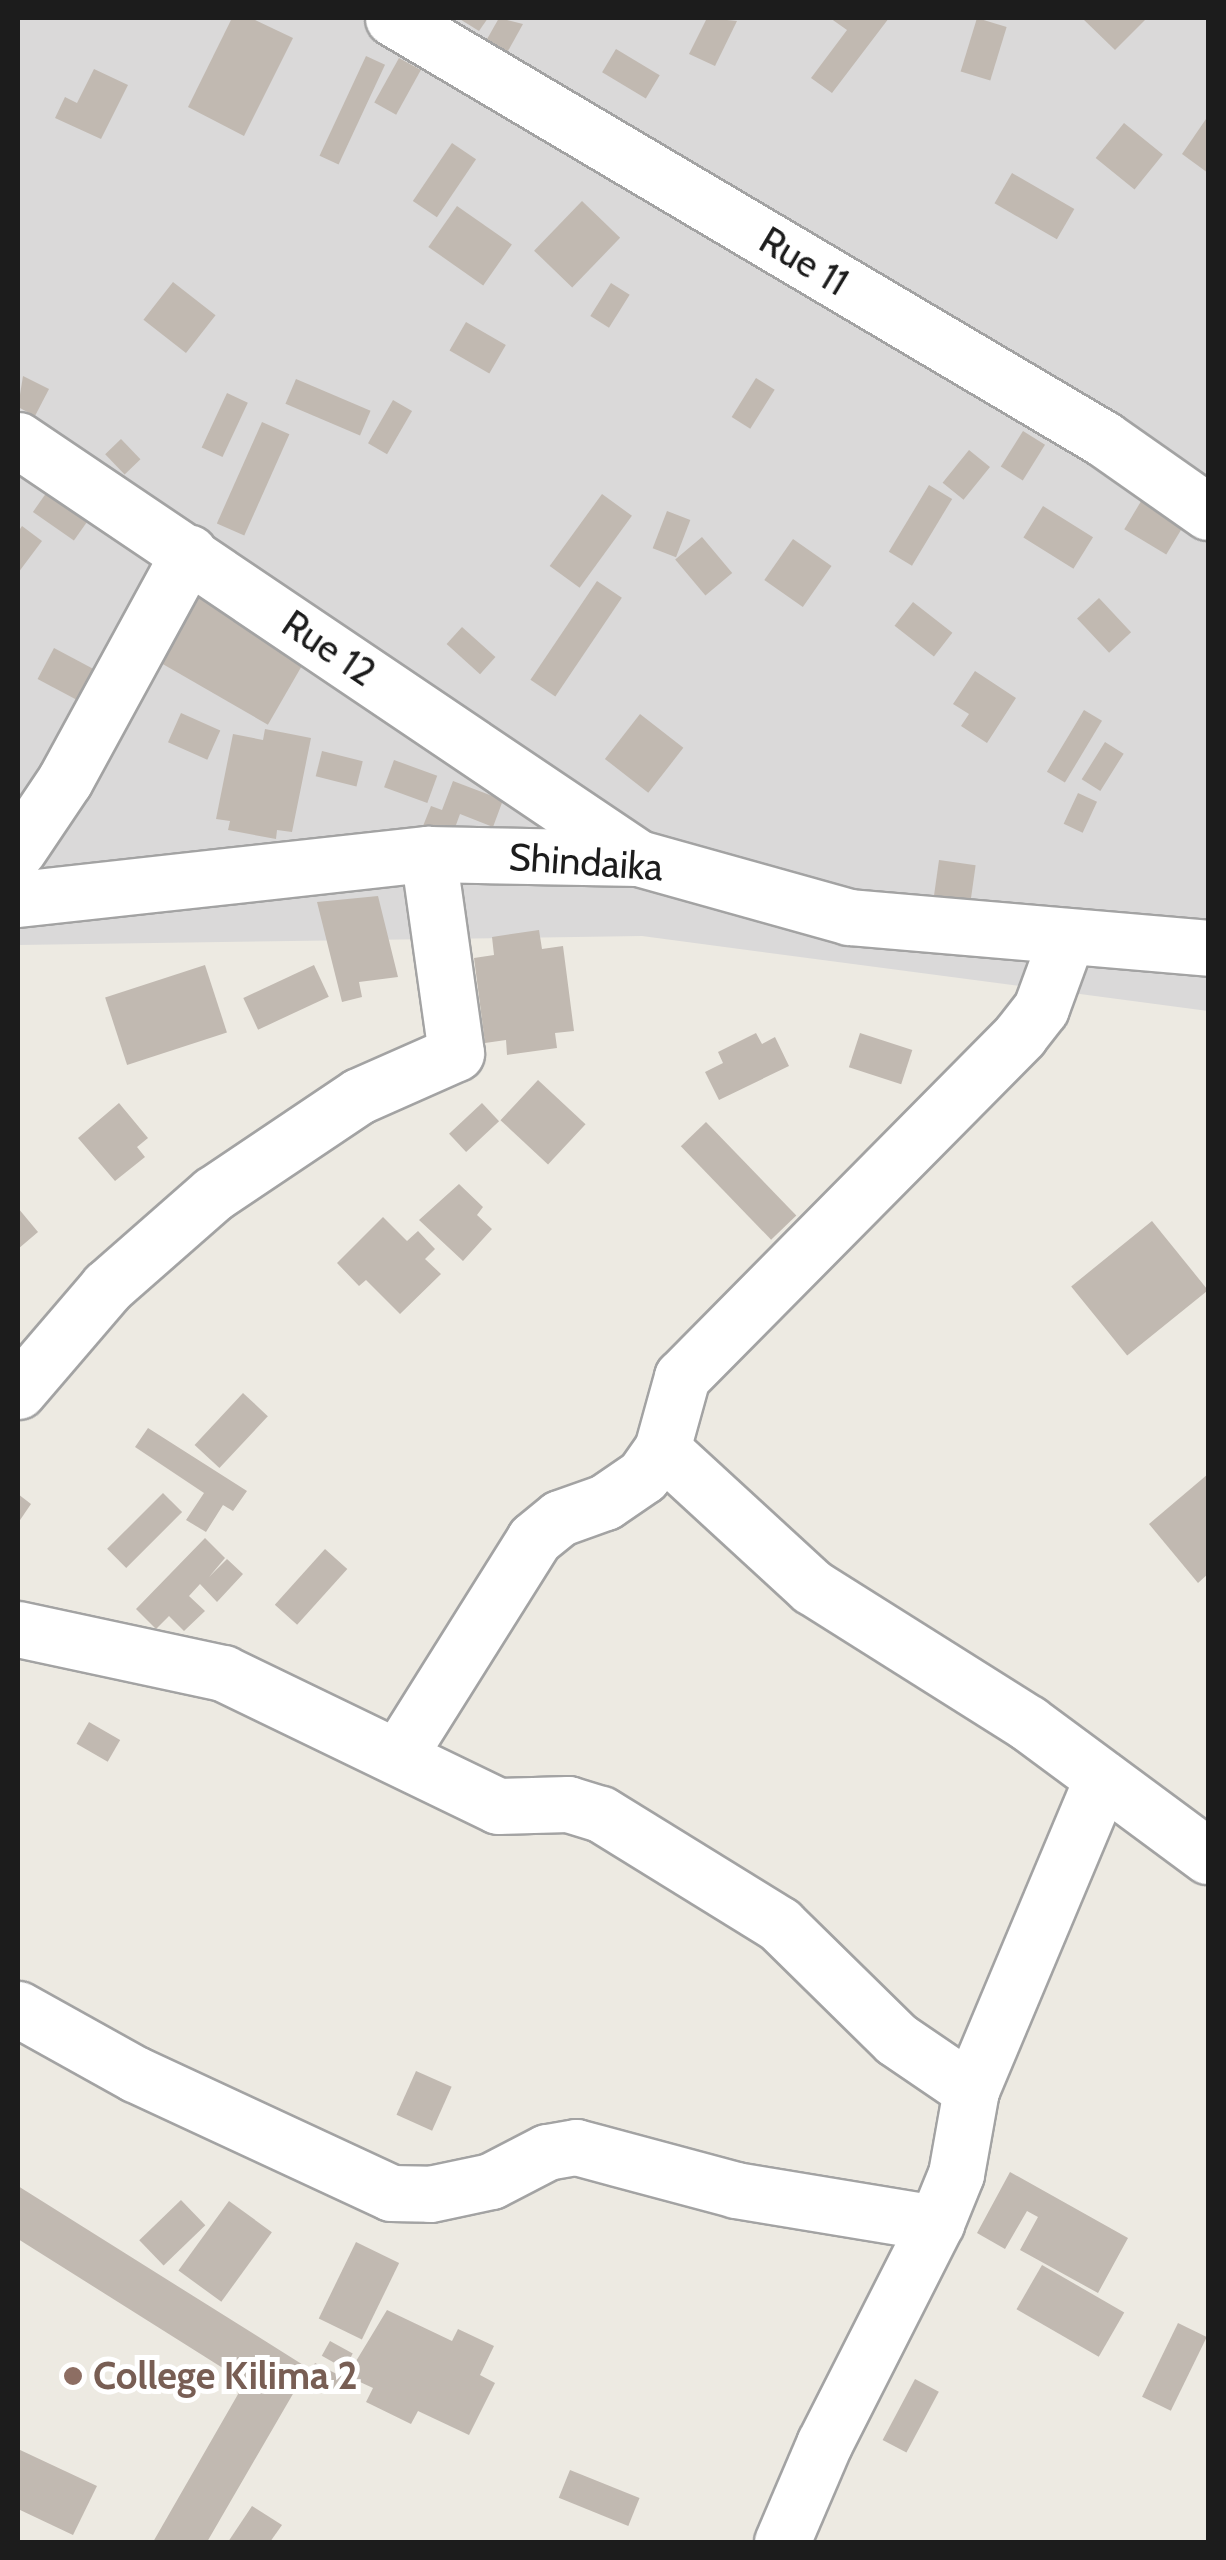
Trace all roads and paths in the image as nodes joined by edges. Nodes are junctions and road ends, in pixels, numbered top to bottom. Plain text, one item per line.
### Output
1 (394, 18) edge
2 (18, 440) edge
3 (1208, 512) edge
4 (188, 553) junction
5 (18, 850) edge
6 (428, 854) junction
7 (638, 858) junction
8 (18, 899) edge
9 (1068, 937) junction
10 (1208, 948) edge
11 (18, 1391) edge
12 (662, 1449) junction
13 (18, 1629) edge
14 (400, 1753) junction
15 (1102, 1778) junction
16 (1208, 1856) edge
17 (18, 2010) edge
18 (971, 2090) junction
19 (936, 2223) junction
20 (782, 2542) edge

1 - 3 street, Rue 11
2 - 4 street, Rue 12
4 - 5 street
4 - 7 street, Rue 12
6 - 7 street, Shindaika
6 - 8 street, Shindaika
6 - 11 street
7 - 9 street, Shindaika
9 - 10 street, Shindaika
9 - 12 street
12 - 14 street
12 - 15 street
13 - 14 street
14 - 18 street
15 - 16 street
15 - 18 street
17 - 19 street
18 - 19 street
19 - 20 street

